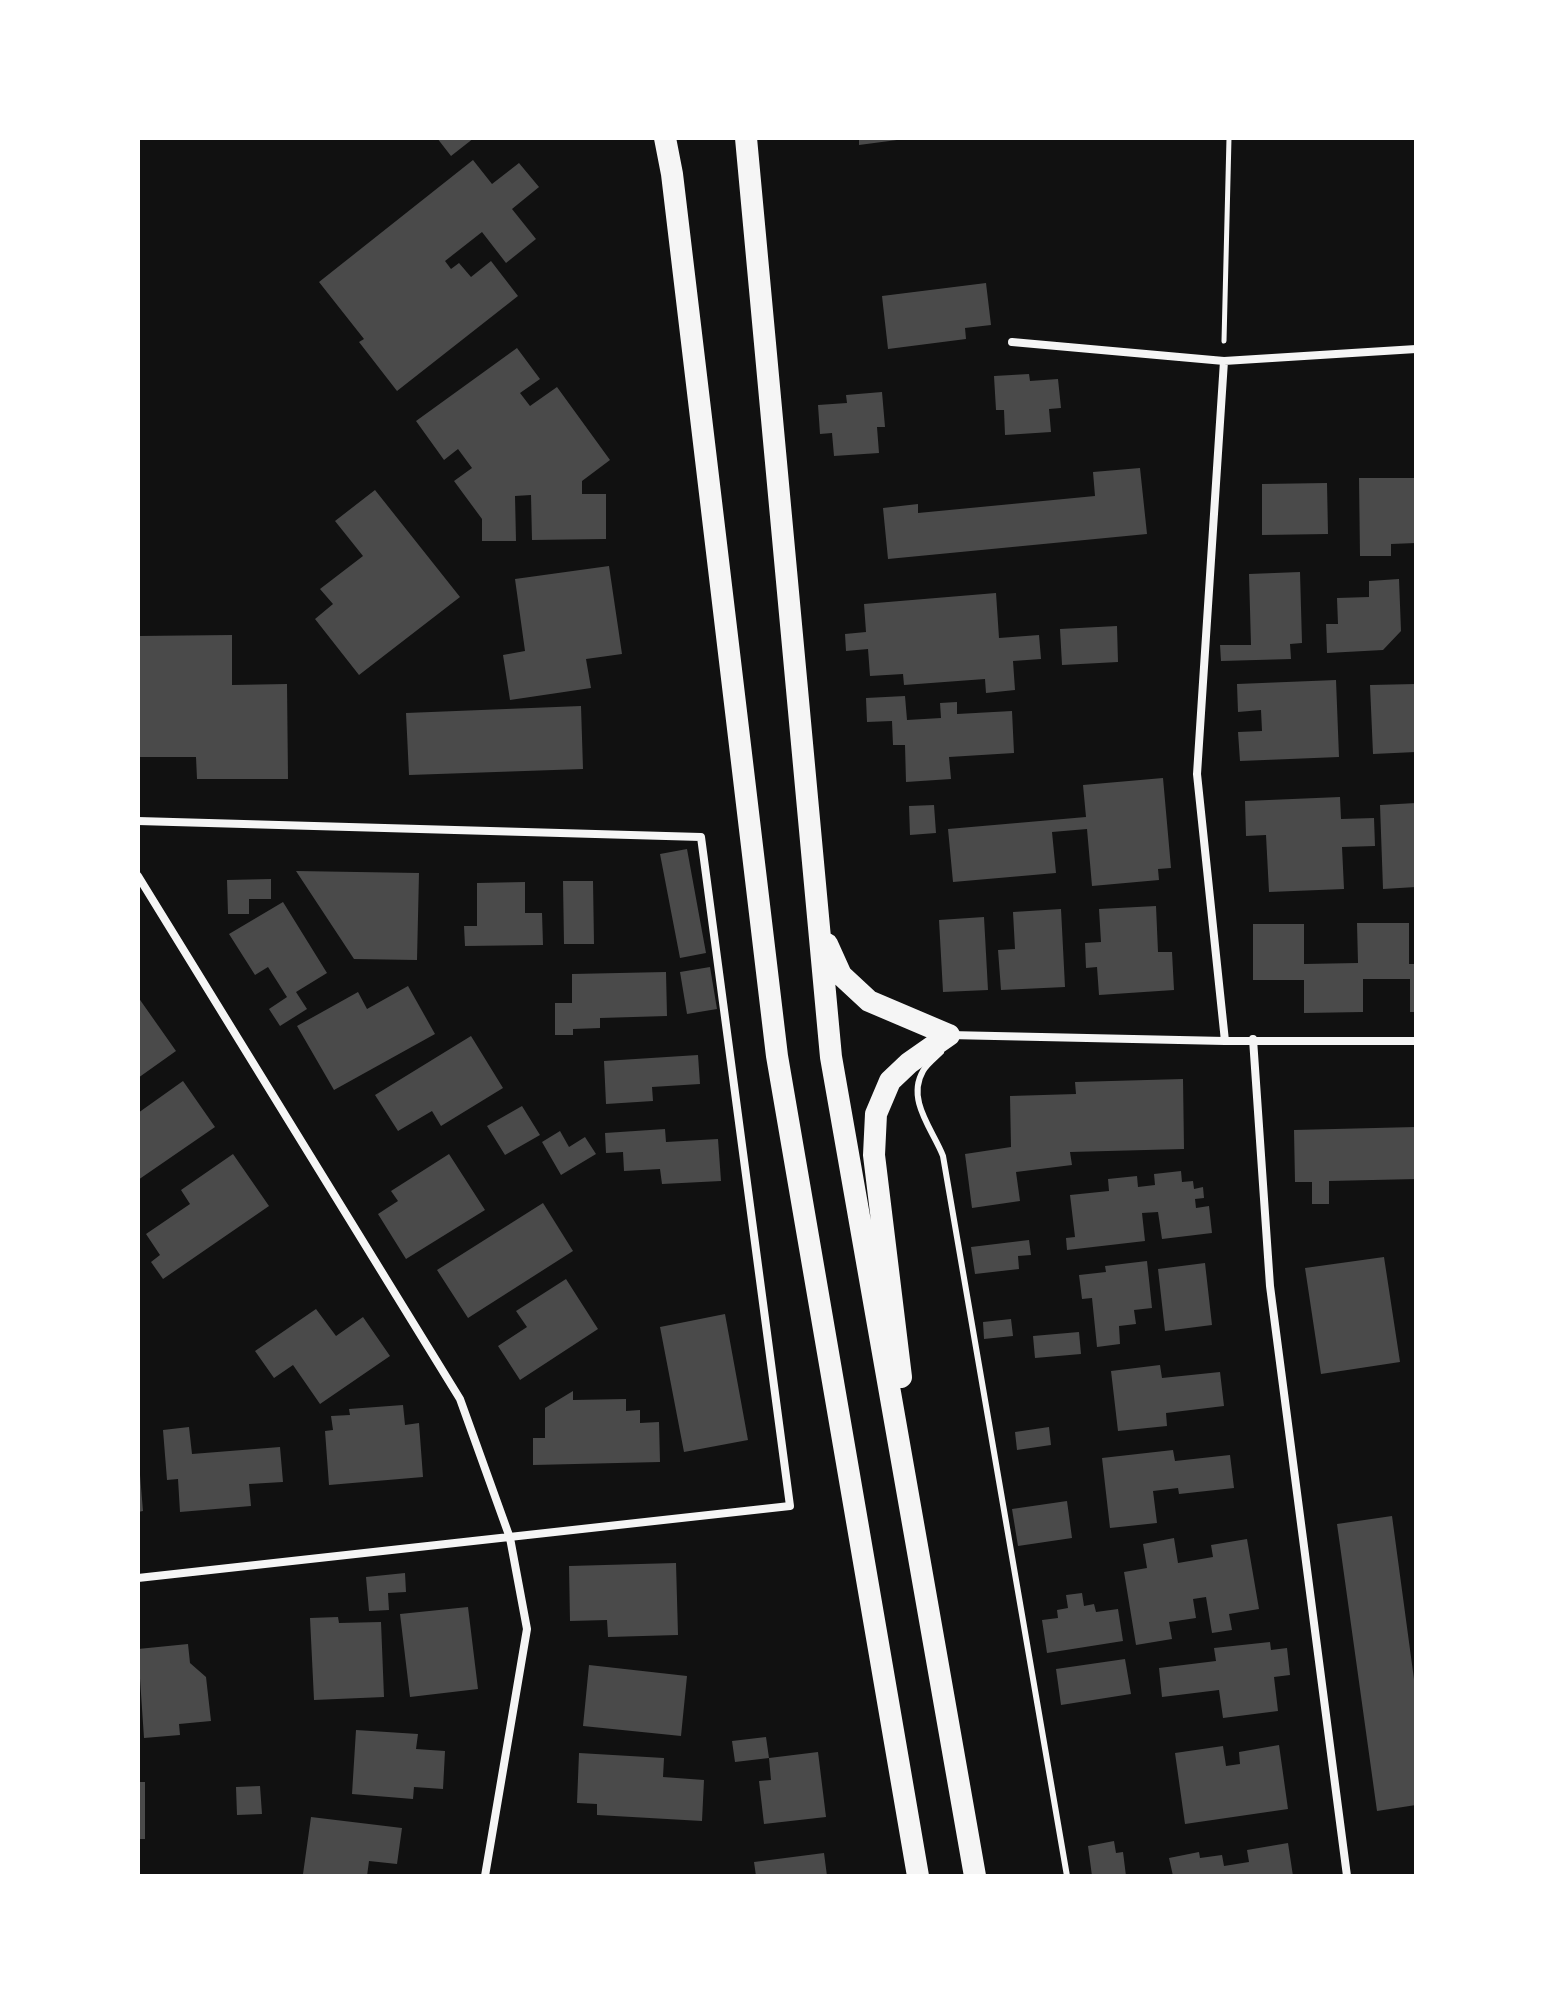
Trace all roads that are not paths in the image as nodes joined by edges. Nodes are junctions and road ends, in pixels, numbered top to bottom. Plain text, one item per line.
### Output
1 (665, 138) edge
2 (746, 138) edge
3 (1012, 342) dead end
4 (1416, 349) edge
5 (1224, 361) junction
6 (138, 821) edge
7 (138, 876) edge
8 (819, 928) junction
9 (953, 1035) junction
10 (1253, 1039) junction
11 (1225, 1041) junction
12 (1416, 1041) edge
13 (510, 1538) junction
14 (138, 1578) edge
15 (931, 1629) junction
16 (485, 1876) edge
17 (918, 1876) edge
18 (975, 1876) edge
19 (1067, 1876) edge
20 (1347, 1876) edge

1 - 17 highway
2 - 8 highway
3 - 5 street
4 - 5 street
5 - 11 street
6 - 13 street
7 - 13 street
8 - 9 highway
8 - 15 highway
9 - 11 street
9 - 15 highway
9 - 19 lane
10 - 11 street
10 - 12 street
10 - 20 street
13 - 14 street
13 - 16 street
15 - 18 highway

